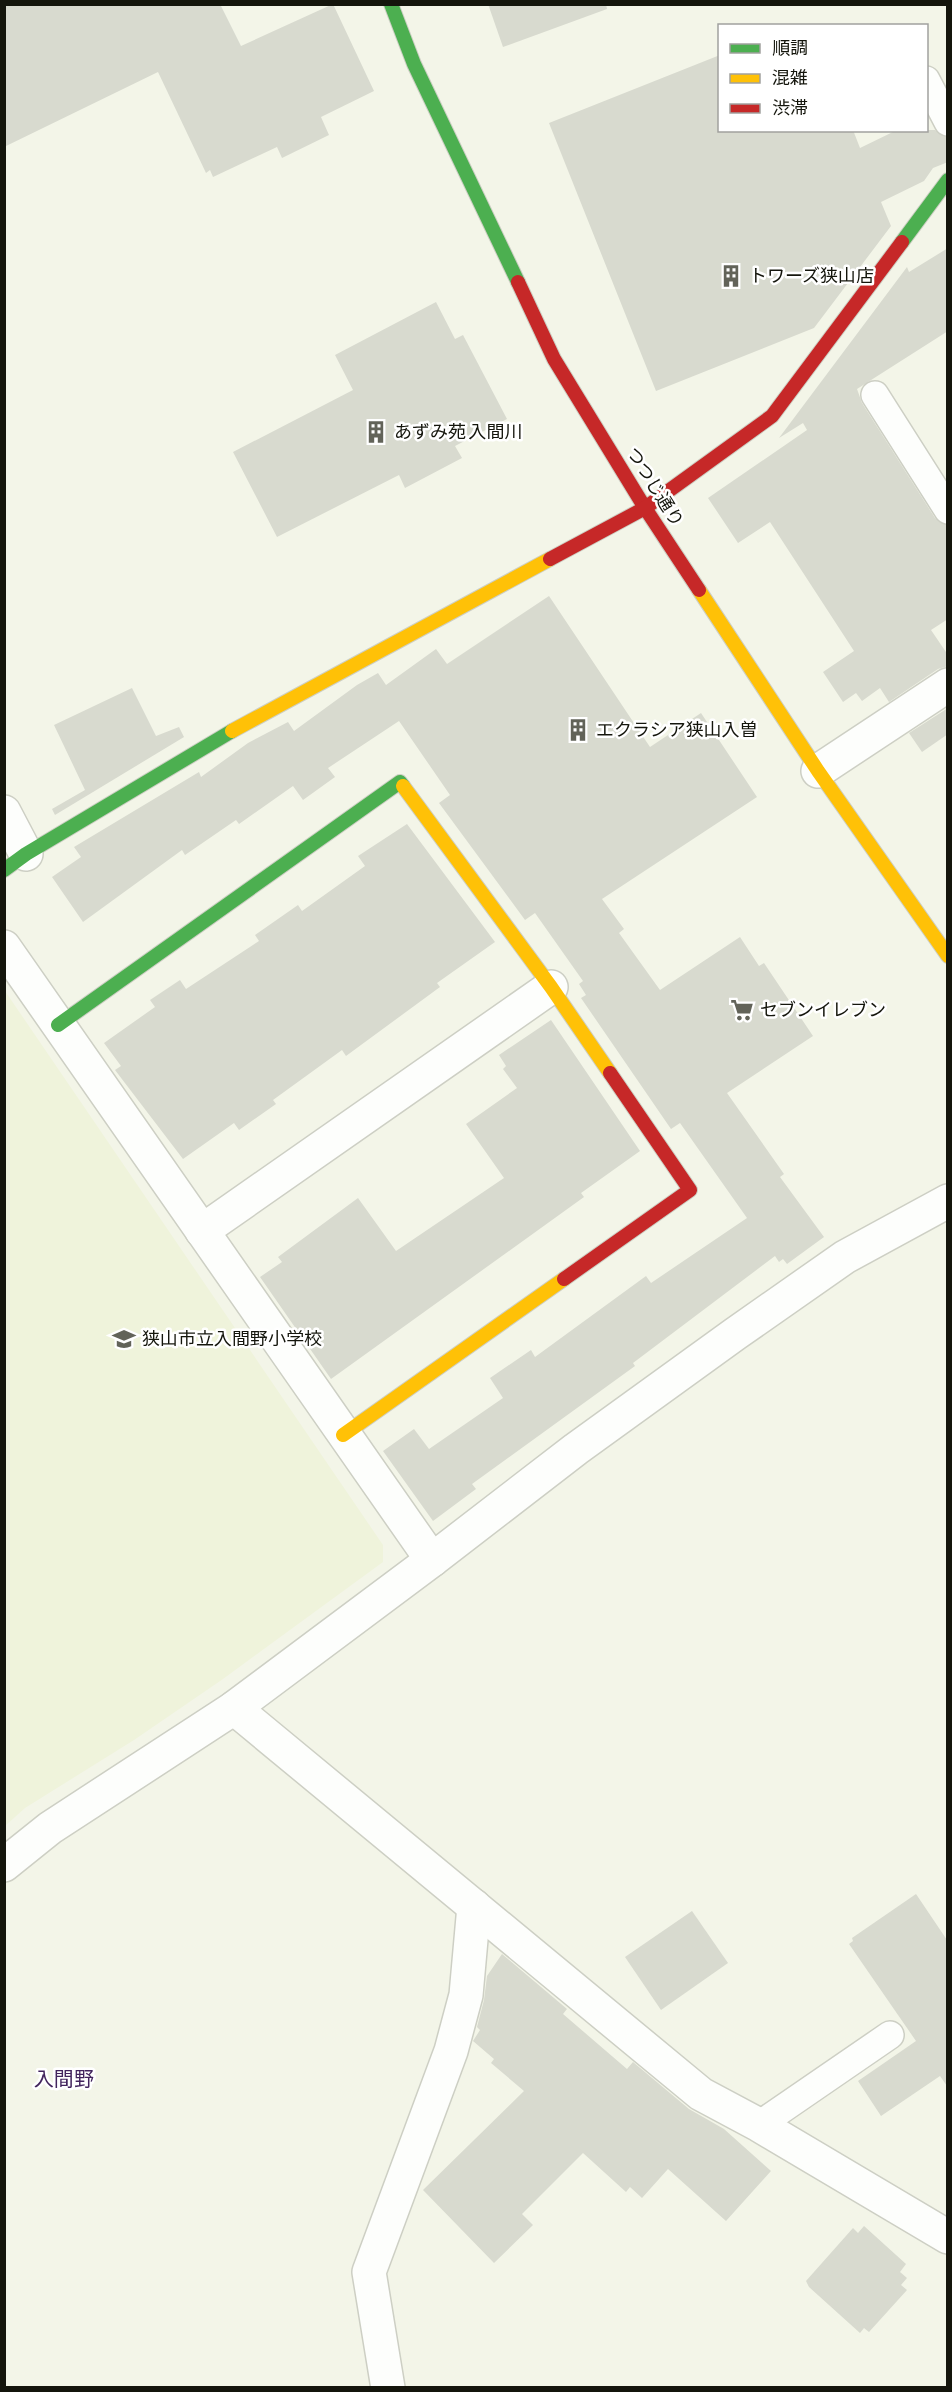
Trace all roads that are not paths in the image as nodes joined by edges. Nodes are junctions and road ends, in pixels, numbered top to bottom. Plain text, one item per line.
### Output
1 (391, 4) edge
2 (928, 82) edge
3 (948, 122) edge
4 (948, 180) edge
5 (875, 395) dead end
6 (645, 508) junction
7 (948, 510) edge
8 (948, 685) edge
9 (818, 771) junction
10 (4, 812) edge
11 (15, 862) edge
12 (4, 947) edge
13 (948, 956) edge
14 (551, 987) junction
15 (58, 1025) junction
16 (948, 1201) edge
17 (202, 1231) junction
18 (343, 1435) junction
19 (432, 1560) junction
20 (234, 1708) junction
21 (4, 1865) edge
22 (474, 1906) junction
23 (890, 2036) dead end
24 (759, 2125) junction
25 (948, 2236) edge
26 (388, 2388) edge

1 - 6 street, つつじ通り
2 - 3 lane
4 - 6 street
5 - 7 lane
6 - 9 street, つつじ通り
6 - 11 street
8 - 9 street
9 - 13 street, つつじ通り
10 - 11 street
12 - 15 street
14 - 15 street
14 - 17 street
14 - 18 street
15 - 17 street
16 - 19 street
17 - 18 street
18 - 19 street
19 - 20 street
20 - 21 street
20 - 22 street
22 - 24 street
22 - 26 street
23 - 24 lane
24 - 25 street

